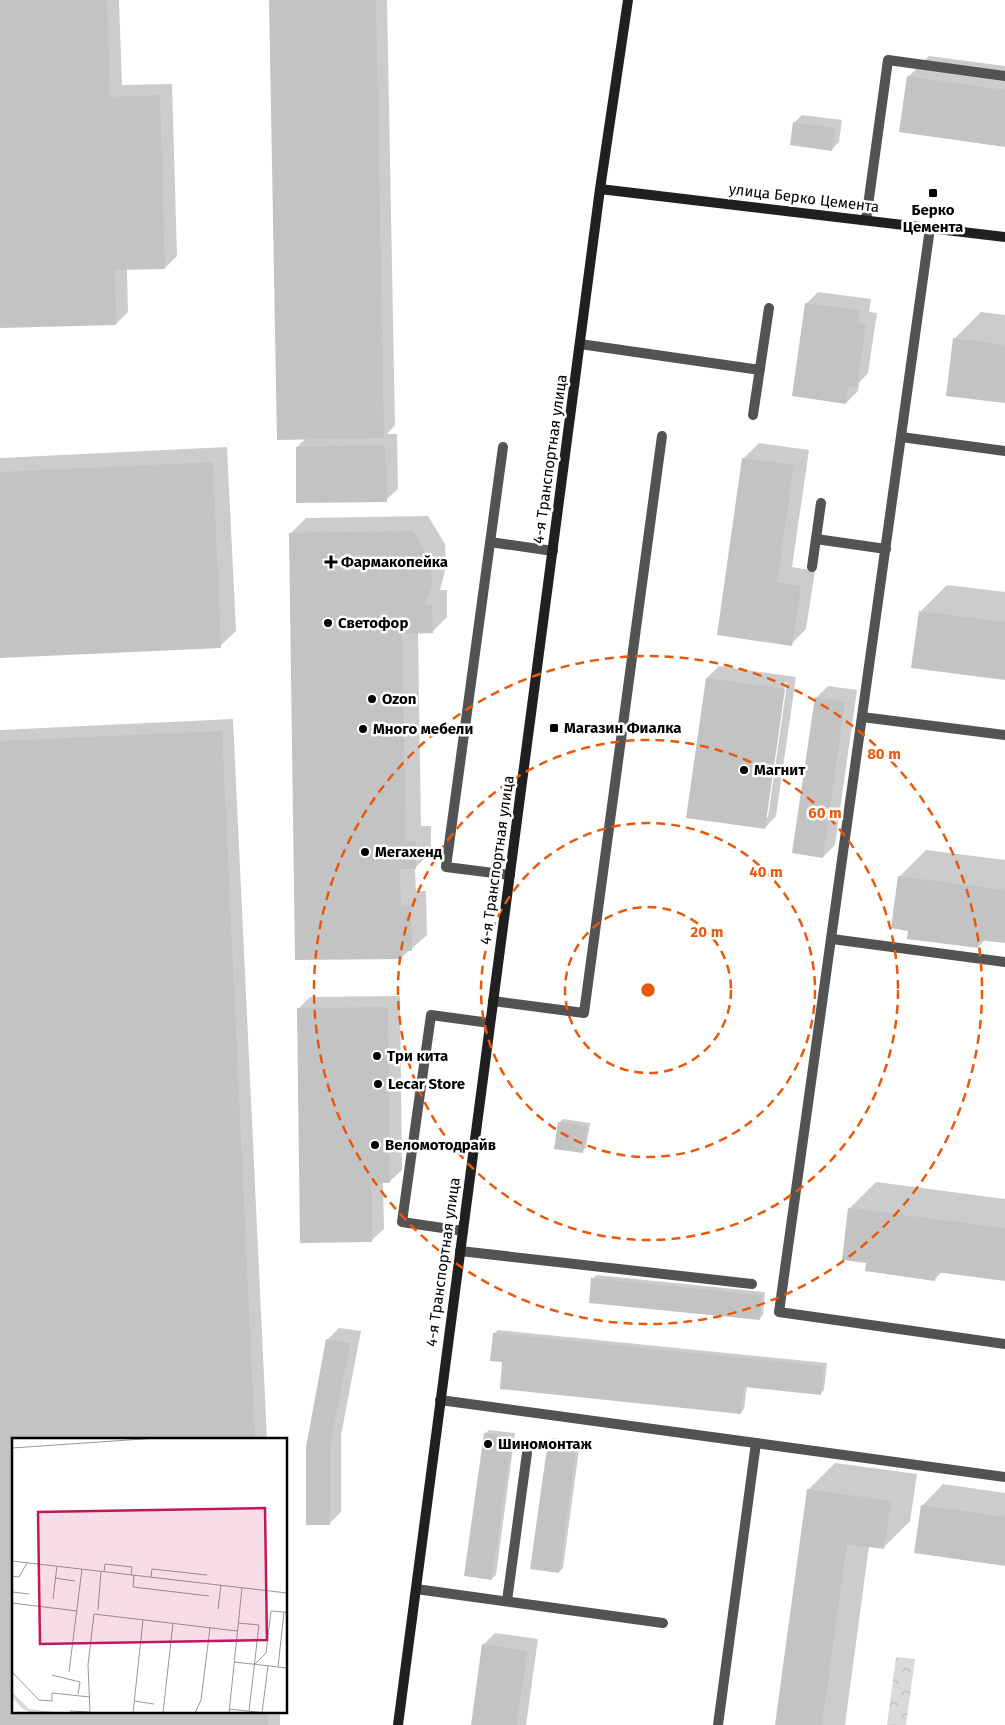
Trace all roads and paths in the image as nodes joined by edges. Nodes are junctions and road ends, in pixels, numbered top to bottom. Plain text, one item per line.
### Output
1 (628, 0) edge
2 (1005, 76) edge
3 (600, 189) junction
4 (866, 220) junction
5 (930, 228) junction
6 (1005, 237) edge
7 (769, 308) dead end
8 (580, 344) junction
9 (760, 370) junction
10 (753, 415) dead end
11 (662, 436) dead end
12 (901, 437) junction
13 (503, 447) dead end
14 (1005, 450) edge
15 (822, 503) dead end
16 (816, 539) junction
17 (490, 542) junction
18 (886, 549) junction
19 (552, 550) junction
20 (812, 566) dead end
21 (862, 717) junction
22 (1005, 735) edge
23 (510, 875) junction
24 (832, 939) junction
25 (1005, 962) edge
26 (493, 1001) junction
27 (490, 1022) junction
28 (463, 1231) junction
29 (460, 1251) junction
30 (752, 1284) dead end
31 (1005, 1344) edge
32 (440, 1400) junction
33 (756, 1443) junction
34 (527, 1453) dead end
35 (1005, 1477) edge
36 (416, 1589) junction
37 (507, 1601) junction
38 (664, 1623) dead end
39 (398, 1725) edge
40 (718, 1725) edge

1 - 3 main road, 4-я Транспортная улица
2 - 4 street
3 - 4 main road, улица Берко Цемента
3 - 8 main road, 4-я Транспортная улица
4 - 5 main road, улица Берко Цемента
5 - 6 main road, улица Берко Цемента
5 - 12 street
7 - 9 street
8 - 9 street
8 - 19 main road, 4-я Транспортная улица
9 - 10 street
11 - 26 street
12 - 14 street
12 - 18 street
13 - 17 street
15 - 16 street
16 - 18 street
16 - 20 street
17 - 19 street
17 - 23 street
18 - 21 street
19 - 23 main road, 4-я Транспортная улица
21 - 22 street
21 - 24 street
23 - 26 main road, 4-я Транспортная улица
24 - 25 street
24 - 31 street
26 - 27 main road, 4-я Транспортная улица
27 - 28 main road, 4-я Транспортная улица
27 - 28 street
28 - 29 main road, 4-я Транспортная улица
29 - 30 street
29 - 32 main road, 4-я Транспортная улица
32 - 33 street
32 - 36 main road, 4-я Транспортная улица
33 - 35 street
33 - 40 street
34 - 37 street
36 - 37 street
36 - 39 main road, 4-я Транспортная улица
37 - 38 street

